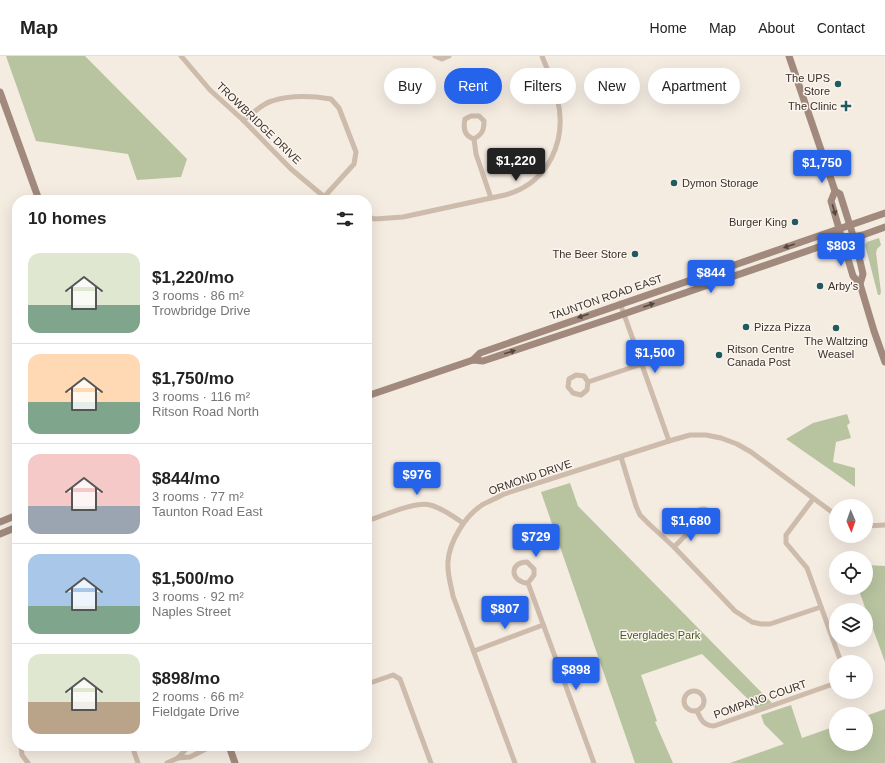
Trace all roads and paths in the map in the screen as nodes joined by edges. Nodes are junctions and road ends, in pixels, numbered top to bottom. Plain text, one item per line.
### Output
1 (181, 56) edge
2 (435, 56) edge
3 (449, 56) edge
4 (542, 56) edge
5 (789, 56) edge
6 (0, 92) edge
7 (243, 120) junction
8 (474, 139) junction
9 (835, 191) junction
10 (37, 195) edge
11 (321, 195) edge
12 (329, 195) edge
13 (491, 198) junction
14 (885, 213) edge
15 (372, 218) edge
16 (850, 224) junction
17 (885, 227) edge
18 (839, 228) junction
19 (853, 237) junction
20 (842, 239) junction
21 (860, 284) junction
22 (620, 303) junction
23 (624, 314) junction
24 (473, 360) junction
25 (885, 362) edge
26 (642, 364) junction
27 (588, 382) junction
28 (372, 394) edge
29 (669, 441) junction
30 (621, 457) junction
31 (813, 499) junction
32 (829, 510) edge
33 (12, 517) edge
34 (372, 519) edge
35 (0, 522) edge
36 (463, 523) junction
37 (885, 525) edge
38 (695, 526) junction
39 (873, 526) edge
40 (12, 529) edge
41 (0, 534) edge
42 (674, 547) junction
43 (528, 583) junction
44 (821, 607) junction
45 (543, 625) junction
46 (474, 651) junction
47 (838, 655) edge
48 (372, 682) edge
49 (829, 685) edge
50 (697, 711) dead end
51 (21, 751) edge
52 (134, 751) edge
53 (184, 751) edge
54 (202, 751) edge
55 (231, 751) edge
56 (178, 758) junction
57 (28, 763) edge
58 (138, 763) edge
59 (167, 763) edge
60 (235, 763) edge
61 (431, 763) edge
62 (515, 763) edge
63 (594, 763) edge

1 - 7 street, TROWBRIDGE DRIVE
2 - 3 street
4 - 13 street
5 - 9 main road
6 - 10 main road
7 - 11 street, TROWBRIDGE DRIVE
7 - 12 street
8 - 8 street
8 - 13 street
9 - 16 main road
9 -> 18 main road
13 - 15 street
14 - 16 main road, TAUNTON ROAD EAST
16 - 18 main road, TAUNTON ROAD EAST
16 - 19 main road
17 - 19 main road, TAUNTON ROAD EAST
18 - 20 main road
18 -> 22 main road, TAUNTON ROAD EAST
19 - 20 main road, TAUNTON ROAD EAST
19 - 21 main road
20 - 21 main road
23 -> 20 main road, TAUNTON ROAD EAST
21 - 25 main road
22 - 23 street
22 -> 24 main road, TAUNTON ROAD EAST
24 -> 23 main road, TAUNTON ROAD EAST
23 - 26 street
24 - 28 main road, TAUNTON ROAD EAST
26 - 27 street
26 - 29 street
27 - 27 street
29 - 30 street, ORMOND DRIVE
29 - 31 street, ORMOND DRIVE
30 - 36 street, ORMOND DRIVE
30 - 42 street
31 - 32 street, ORMOND DRIVE
31 - 44 street
33 - 35 main road
34 - 36 street
36 - 46 street, ORMOND DRIVE
37 - 39 street
38 - 38 street
38 - 42 street
40 - 41 main road
42 - 44 street
43 - 43 street
43 - 45 street
44 - 47 street
45 - 46 street
45 - 63 street
46 - 62 street, ORMOND DRIVE
48 - 61 street
49 - 50 street, POMPANO COURT
51 - 57 street
52 - 58 street
53 - 56 street
54 - 56 street
55 - 60 main road
56 - 59 street

